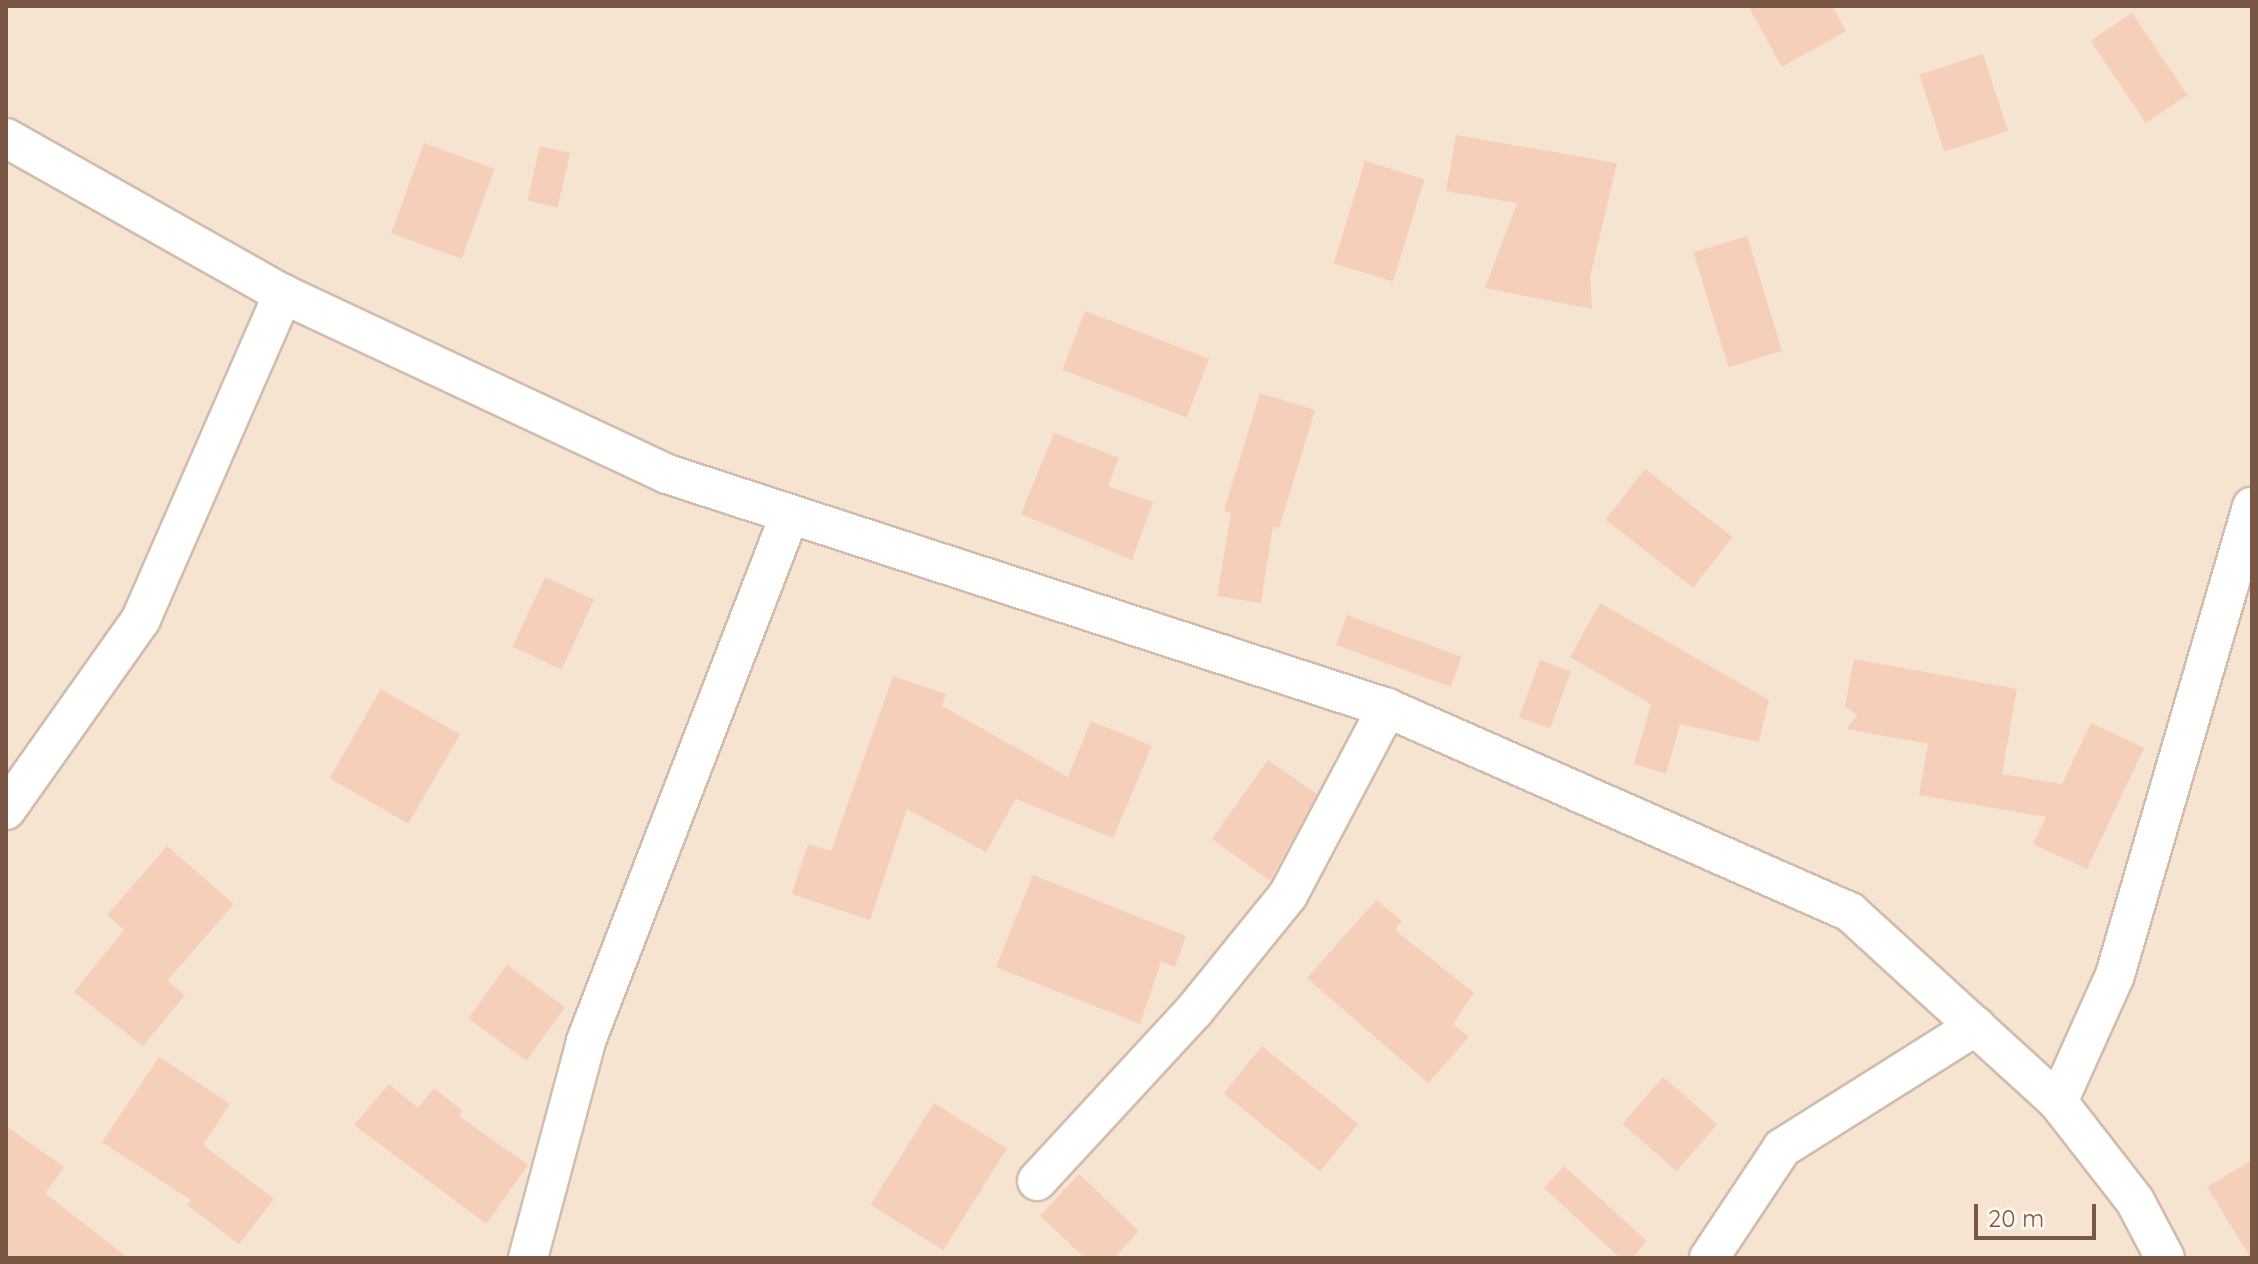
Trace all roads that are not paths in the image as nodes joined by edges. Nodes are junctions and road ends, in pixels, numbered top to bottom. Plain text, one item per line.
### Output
1 (6, 138) edge
2 (283, 294) junction
3 (2252, 507) edge
4 (790, 514) junction
5 (1387, 708) junction
6 (6, 810) edge
7 (1976, 1026) junction
8 (2058, 1102) junction
9 (1037, 1181) dead end
10 (528, 1258) edge
11 (1709, 1258) edge
12 (2165, 1258) edge

1 - 2 street
2 - 4 street
2 - 6 street
3 - 8 street
4 - 5 street
4 - 10 street
5 - 7 street
5 - 9 street
7 - 8 street
7 - 11 street
8 - 12 street

